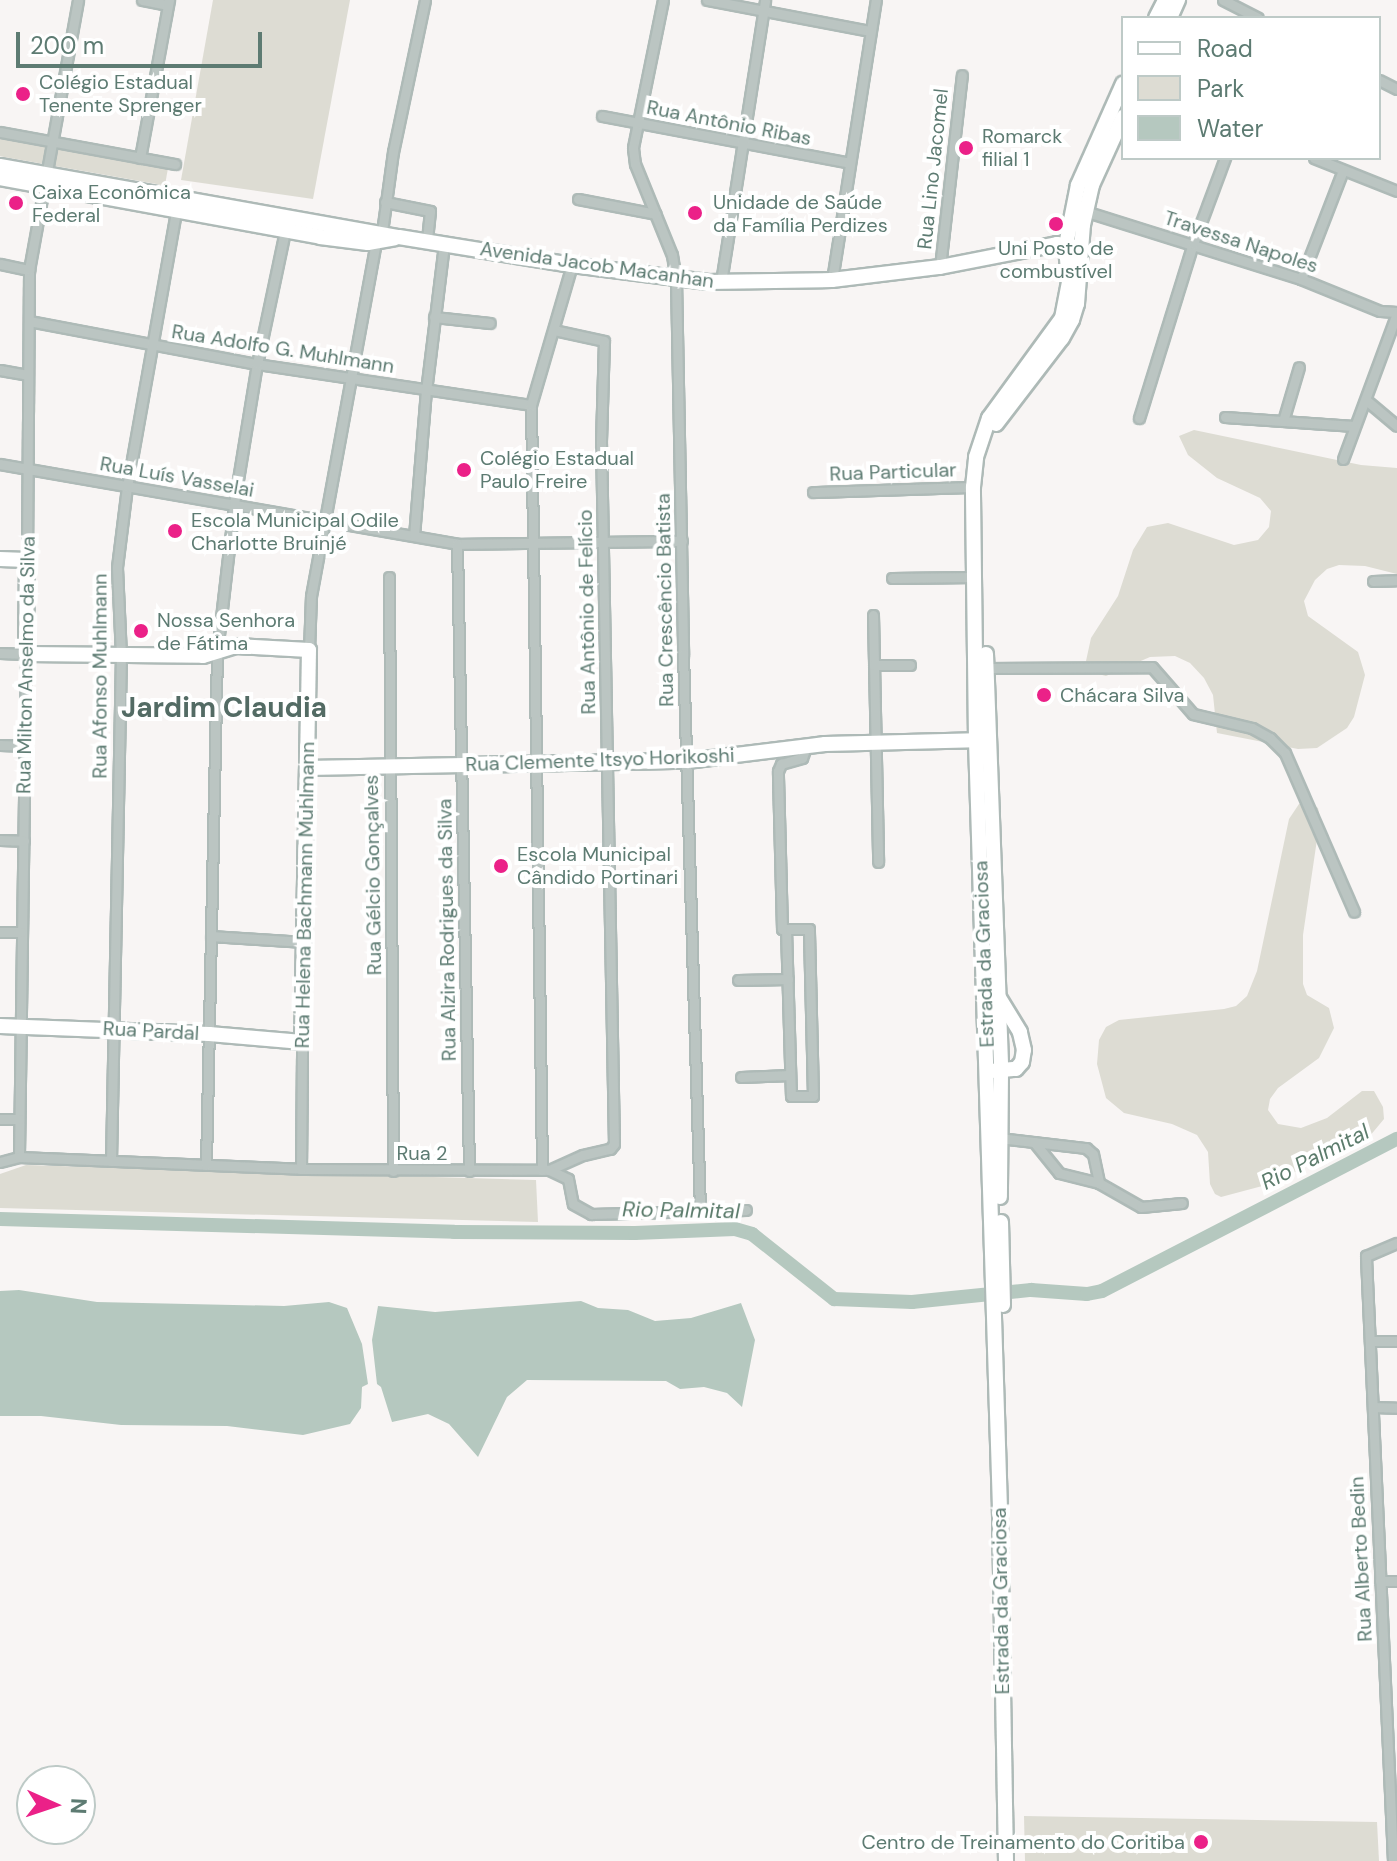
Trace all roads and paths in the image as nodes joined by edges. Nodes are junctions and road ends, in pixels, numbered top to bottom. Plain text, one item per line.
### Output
1 (78, 0) edge
2 (142, 0) edge
3 (425, 0) edge
4 (663, 0) edge
5 (707, 0) edge
6 (876, 0) edge
7 (1223, 0) edge
8 (169, 2) edge
9 (764, 5) edge
10 (1254, 16) edge
11 (870, 31) junction
12 (962, 75) dead end
13 (1121, 88) edge
14 (602, 116) dead end
15 (1121, 121) edge
16 (635, 124) junction
17 (0, 132) edge
18 (53, 141) junction
19 (743, 145) junction
20 (140, 158) junction
21 (1224, 160) edge
22 (1319, 160) edge
23 (850, 163) junction
24 (175, 164) dead end
25 (0, 166) edge
26 (1343, 170) junction
27 (0, 178) edge
28 (46, 180) junction
29 (1397, 191) edge
30 (578, 199) dead end
31 (385, 202) junction
32 (177, 204) junction
33 (1079, 210) junction
34 (656, 214) junction
35 (285, 231) junction
36 (379, 237) junction
37 (427, 241) junction
38 (444, 244) junction
39 (1193, 244) junction
40 (1073, 246) junction
41 (0, 264) edge
42 (572, 265) junction
43 (940, 267) junction
44 (29, 270) junction
45 (676, 279) junction
46 (1301, 279) junction
47 (832, 280) junction
48 (721, 282) junction
49 (1397, 312) edge
50 (434, 317) junction
51 (29, 321) junction
52 (490, 323) dead end
53 (554, 330) junction
54 (152, 345) junction
55 (257, 364) junction
56 (1299, 367) dead end
57 (0, 370) edge
58 (28, 375) junction
59 (350, 379) junction
60 (426, 391) junction
61 (1366, 400) junction
62 (531, 405) junction
63 (1225, 417) dead end
64 (1139, 418) dead end
65 (1283, 421) junction
66 (1354, 426) junction
67 (1397, 426) edge
68 (1343, 459) dead end
69 (0, 464) edge
70 (30, 468) junction
71 (127, 487) junction
72 (973, 487) junction
73 (813, 492) dead end
74 (234, 504) junction
75 (324, 521) junction
76 (414, 536) junction
77 (682, 541) junction
78 (457, 544) junction
79 (604, 544) junction
80 (533, 545) junction
81 (0, 559) edge
82 (27, 560) junction
83 (389, 577) dead end
84 (975, 577) junction
85 (892, 578) dead end
86 (1397, 580) edge
87 (1373, 581) dead end
88 (873, 615) dead end
89 (309, 650) junction
90 (217, 652) junction
91 (0, 653) edge
92 (26, 654) junction
93 (121, 656) junction
94 (874, 665) junction
95 (910, 665) dead end
96 (987, 668) junction
97 (982, 740) junction
98 (875, 743) junction
99 (0, 745) edge
100 (24, 746) junction
101 (806, 747) junction
102 (687, 761) junction
103 (536, 762) junction
104 (609, 762) junction
105 (461, 764) junction
106 (388, 765) junction
107 (307, 768) junction
108 (0, 840) edge
109 (24, 841) junction
110 (878, 862) dead end
111 (1354, 912) dead end
112 (786, 929) junction
113 (0, 932) edge
114 (21, 932) junction
115 (211, 936) junction
116 (304, 942) junction
117 (788, 979) junction
118 (738, 980) dead end
119 (997, 994) junction
120 (0, 1026) edge
121 (21, 1027) junction
122 (114, 1029) junction
123 (209, 1034) junction
124 (302, 1042) junction
125 (994, 1071) junction
126 (790, 1075) junction
127 (741, 1077) dead end
128 (0, 1119) edge
129 (19, 1119) junction
130 (999, 1138) junction
131 (1034, 1142) junction
132 (19, 1157) junction
133 (111, 1161) junction
134 (0, 1162) edge
135 (206, 1165) junction
136 (301, 1169) junction
137 (546, 1170) junction
138 (393, 1171) junction
139 (469, 1171) junction
140 (1099, 1183) junction
141 (1182, 1203) dead end
142 (700, 1209) junction
143 (746, 1210) dead end
144 (1397, 1243) edge
145 (998, 1280) junction
146 (999, 1312) junction
147 (1370, 1341) junction
148 (1397, 1341) edge
149 (1373, 1407) junction
150 (1397, 1408) edge
151 (1380, 1581) junction
152 (1397, 1581) edge
153 (1383, 1644) junction
154 (1397, 1644) edge
155 (1392, 1711) edge
156 (1393, 1777) edge
157 (1394, 1831) edge
158 (1006, 1861) edge
159 (1014, 1861) edge
160 (1393, 1861) edge

1 - 18 street, Rua Milton Anselmo da Silva
2 - 8 street
3 - 31 street, Rua Helena Bachmann Muhlmann
4 - 16 street, Rua Crescêncio Batista
5 - 9 street
6 - 11 street
7 - 10 street
8 - 20 street
9 - 11 street
9 - 19 street
11 - 23 street
12 - 43 street, Rua Lino Jacomel
13 - 33 main road, Estrada da Graciosa
14 - 16 street, Rua Antônio Ribas
15 - 33 main road, Estrada da Graciosa
16 - 19 street, Rua Antônio Ribas
16 - 34 street, Rua Crescêncio Batista
17 - 18 street
18 - 20 street
18 - 28 street, Rua Milton Anselmo da Silva
19 - 23 street, Rua Antônio Ribas
19 - 48 street
20 - 24 street
21 - 39 street
22 - 26 street
23 - 47 street
25 - 28 main road, Avenida Jacob Macanhan
26 - 29 street
26 - 46 street
27 - 28 main road, Avenida Jacob Macanhan
28 - 32 main road, Avenida Jacob Macanhan
28 - 44 street, Rua Milton Anselmo da Silva
30 - 34 street
31 - 36 street, Rua Helena Bachmann Muhlmann
31 - 37 street
32 - 35 main road, Avenida Jacob Macanhan
32 - 36 main road, Avenida Jacob Macanhan
32 - 54 street, Rua Afonso Muhlmann
33 - 39 street, Travessa Napoles
33 - 40 main road, Estrada da Graciosa
34 - 45 street, Rua Crescêncio Batista
35 - 36 main road, Avenida Jacob Macanhan
35 - 55 street
36 - 37 main road, Avenida Jacob Macanhan
36 - 59 street, Rua Helena Bachmann Muhlmann
37 - 38 main road, Avenida Jacob Macanhan
38 - 42 main road, Avenida Jacob Macanhan
38 - 50 street
39 - 46 street, Travessa Napoles
39 - 64 street
40 - 43 main road, Avenida Jacob Macanhan
40 - 72 main road, Estrada da Graciosa
40 - 96 main road, Estrada da Graciosa
41 - 44 street
42 - 45 main road, Avenida Jacob Macanhan
42 - 53 street
43 - 47 main road, Avenida Jacob Macanhan
44 - 51 street, Rua Milton Anselmo da Silva
45 - 48 main road, Avenida Jacob Macanhan
45 - 77 street, Rua Crescêncio Batista
46 - 49 street, Travessa Napoles
47 - 48 main road, Avenida Jacob Macanhan
49 - 61 street
50 - 52 street
50 - 60 street
51 - 54 street, Rua Adolfo G. Muhlmann
51 - 58 street, Rua Milton Anselmo da Silva
53 - 62 street
53 - 79 street, Rua Antônio de Felício
54 - 55 street, Rua Adolfo G. Muhlmann
54 - 71 street, Rua Afonso Muhlmann
55 - 59 street, Rua Adolfo G. Muhlmann
55 - 74 street
56 - 65 street
57 - 58 street
58 - 70 street, Rua Milton Anselmo da Silva
59 - 60 street, Rua Adolfo G. Muhlmann
59 - 75 street, Rua Helena Bachmann Muhlmann
60 - 62 street, Rua Adolfo G. Muhlmann
60 - 76 street
61 - 66 street
61 - 67 street
62 - 80 street
63 - 65 street
65 - 66 street
66 - 68 street
69 - 70 street, Rua Luís Vasselai
70 - 71 street, Rua Luís Vasselai
70 - 82 street, Rua Milton Anselmo da Silva
71 - 74 street, Rua Luís Vasselai
71 - 93 street, Rua Afonso Muhlmann
72 - 73 street, Rua Particular
72 - 84 main road, Estrada da Graciosa
74 - 75 street, Rua Luís Vasselai
74 - 90 street
75 - 76 street, Rua Luís Vasselai
75 - 89 street, Rua Helena Bachmann Muhlmann
76 - 78 street, Rua Luís Vasselai
77 - 79 street, Rua Luís Vasselai
77 - 102 street, Rua Crescêncio Batista
78 - 80 street, Rua Luís Vasselai
78 - 105 street, Rua Alzira Rodrigues da Silva
79 - 80 street, Rua Luís Vasselai
79 - 104 street, Rua Antônio de Felício
80 - 103 street
81 - 82 main road
82 - 92 main road, Rua Milton Anselmo da Silva
83 - 106 street, Rua Gélcio Gonçalves
84 - 85 street
84 - 97 main road, Estrada da Graciosa
86 - 87 street
88 - 94 street
89 - 90 main road
89 - 107 main road, Rua Helena Bachmann Muhlmann
90 - 93 main road
90 - 115 street
91 - 92 street
92 - 93 main road
92 - 100 street, Rua Milton Anselmo da Silva
93 - 122 street, Rua Afonso Muhlmann
94 - 95 street
94 - 98 street
96 - 97 main road, Estrada da Graciosa
96 - 111 street
97 - 98 main road, Rua Clemente Itsyo Horikoshi
97 - 119 main road, Estrada da Graciosa
97 - 125 main road, Estrada da Graciosa
98 - 101 main road, Rua Clemente Itsyo Horikoshi
98 - 110 street
99 - 100 street
100 - 109 street, Rua Milton Anselmo da Silva
101 - 102 main road, Rua Clemente Itsyo Horikoshi
101 - 112 street
102 - 104 main road, Rua Clemente Itsyo Horikoshi
102 - 142 street, Rua Crescêncio Batista
103 - 104 main road, Rua Clemente Itsyo Horikoshi
103 - 105 main road, Rua Clemente Itsyo Horikoshi
103 - 137 street
104 - 137 street, Rua Antônio de Felício
105 - 106 main road, Rua Clemente Itsyo Horikoshi
105 - 139 street, Rua Alzira Rodrigues da Silva
106 - 107 main road, Rua Clemente Itsyo Horikoshi
106 - 138 street, Rua Gélcio Gonçalves
107 - 116 main road, Rua Helena Bachmann Muhlmann
108 - 109 street
109 - 114 street, Rua Milton Anselmo da Silva
112 - 117 street
112 - 126 street
113 - 114 street
114 - 121 street, Rua Milton Anselmo da Silva
115 - 116 street
115 - 123 street
116 - 124 main road, Rua Helena Bachmann Muhlmann
117 - 118 street
117 - 126 street
119 - 125 main road, Estrada da Graciosa
119 - 125 main road
120 - 121 main road, Rua Pardal
121 - 122 main road, Rua Pardal
121 - 129 street, Rua Milton Anselmo da Silva
122 - 123 main road, Rua Pardal
122 - 133 street, Rua Afonso Muhlmann
123 - 124 main road, Rua Pardal
123 - 135 street
124 - 136 street, Rua Helena Bachmann Muhlmann
125 - 130 main road, Estrada da Graciosa
125 - 145 main road, Estrada da Graciosa
126 - 127 street
128 - 129 street
129 - 132 street, Rua Milton Anselmo da Silva
130 - 131 street
130 - 145 main road, Estrada da Graciosa
131 - 140 street
131 - 140 street
132 - 133 street, Rua 2
132 - 134 street, Rua 2
133 - 135 street, Rua 2
135 - 136 street, Rua 2
136 - 138 street, Rua 2
137 - 139 street, Rua 2
137 - 142 street
138 - 139 street, Rua 2
140 - 141 street
142 - 143 street
144 - 147 street, Rua Alberto Bedin
145 - 146 main road, Estrada da Graciosa
146 - 158 main road, Estrada da Graciosa
146 - 159 main road, Estrada da Graciosa
147 - 148 street
147 - 149 street, Rua Alberto Bedin
149 - 150 street
149 - 151 street, Rua Alberto Bedin
151 - 152 street
151 - 153 street, Rua Alberto Bedin
153 - 154 street
153 - 155 street, Rua Alberto Bedin
155 - 156 street, Rua Alberto Bedin
156 - 157 street, Rua Alberto Bedin
157 - 160 street, Rua Alberto Bedin

